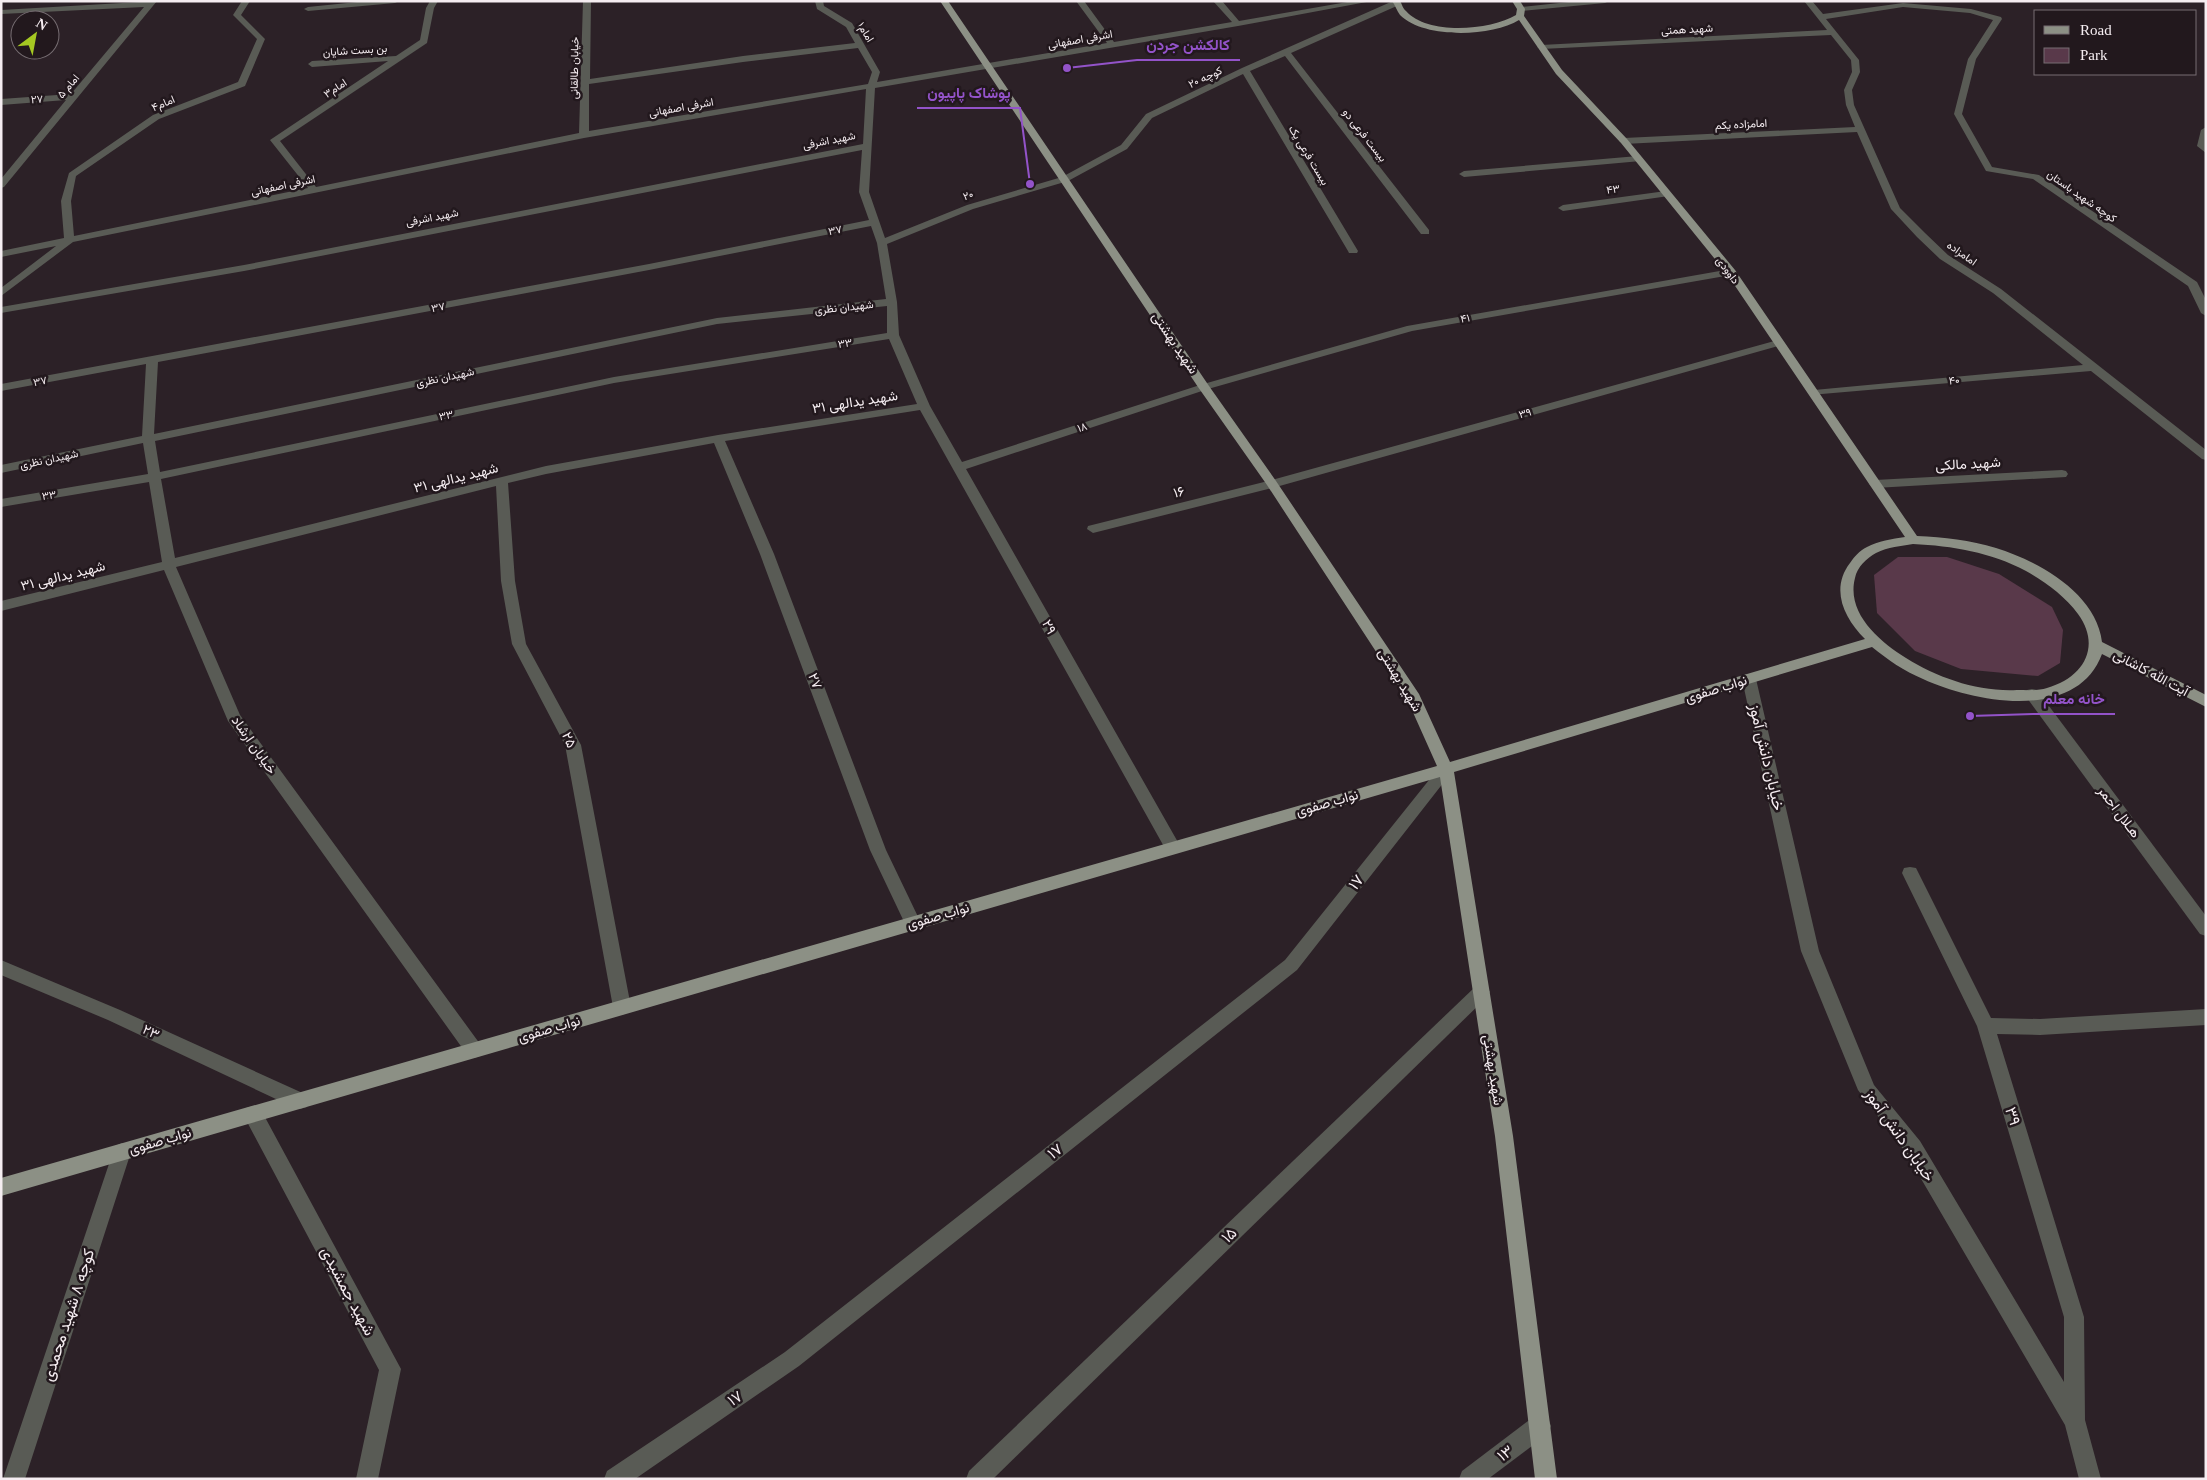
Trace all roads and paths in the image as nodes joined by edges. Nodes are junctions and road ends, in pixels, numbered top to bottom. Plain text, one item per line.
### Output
1 (246, 1) edge
2 (395, 1) edge
3 (434, 1) edge
4 (587, 1) edge
5 (818, 1) edge
6 (944, 1) edge
7 (1080, 1) edge
8 (1217, 1) edge
9 (1368, 1) edge
10 (1516, 1) edge
11 (1605, 1) edge
12 (1808, 1) edge
13 (1396, 2) edge
14 (152, 3) edge
15 (308, 9) dead end
16 (1, 12) edge
17 (1521, 13) junction
18 (1822, 17) junction
19 (1238, 24) junction
20 (1834, 32) junction
21 (862, 45) junction
22 (1112, 46) junction
23 (1541, 47) junction
24 (1286, 52) junction
25 (399, 58) junction
26 (312, 64) dead end
27 (989, 67) junction
28 (1245, 70) junction
29 (585, 82) junction
30 (871, 87) junction
31 (74, 97) junction
32 (1, 102) edge
33 (1860, 128) junction
34 (2206, 130) edge
35 (584, 135) junction
36 (1624, 141) junction
37 (866, 146) junction
38 (2206, 150) edge
39 (1638, 159) junction
40 (1464, 174) dead end
41 (1065, 179) junction
42 (1, 185) edge
43 (314, 190) junction
44 (1666, 194) junction
45 (1563, 208) dead end
46 (874, 222) junction
47 (1425, 232) dead end
48 (69, 240) junction
49 (882, 244) junction
50 (1353, 251) dead end
51 (1, 254) edge
52 (1731, 272) junction
53 (1, 293) edge
54 (892, 302) junction
55 (1, 310) edge
56 (2206, 313) edge
57 (893, 335) junction
58 (1778, 343) junction
59 (152, 360) junction
60 (2094, 367) junction
61 (1204, 387) junction
62 (1, 388) edge
63 (1814, 393) junction
64 (924, 406) junction
65 (148, 438) junction
66 (718, 439) junction
67 (2206, 456) edge
68 (959, 467) junction
69 (1, 469) edge
70 (2062, 474) dead end
71 (154, 477) junction
72 (502, 481) junction
73 (1272, 484) junction
74 (1875, 484) junction
75 (1, 503) edge
76 (1092, 528) dead end
77 (1913, 540) junction
78 (169, 564) junction
79 (1, 606) edge
80 (1874, 641) junction
81 (2096, 645) junction
82 (1749, 678) junction
83 (2032, 694) junction
84 (2206, 702) edge
85 (1446, 769) junction
86 (1173, 848) junction
87 (1910, 873) dead end
88 (913, 923) junction
89 (2206, 929) edge
90 (1, 967) edge
91 (1481, 992) junction
92 (622, 1007) junction
93 (2206, 1018) edge
94 (1986, 1026) junction
95 (474, 1050) junction
96 (300, 1101) junction
97 (253, 1114) junction
98 (122, 1152) junction
99 (1, 1187) edge
100 (2075, 1421) junction
101 (1540, 1426) junction
102 (14, 1479) edge
103 (367, 1479) edge
104 (614, 1479) edge
105 (977, 1479) edge
106 (1470, 1479) edge
107 (1546, 1479) edge
108 (2090, 1479) edge

1 - 48 street, امام۴
2 - 15 street
3 - 25 street, امام۳
4 - 29 street, خیابان طالقانی
5 - 21 street, امام۱
6 - 27 main road, شهید بهشتی
7 - 22 street
8 - 19 street
9 - 19 street, اشرفی اصفهانی
10 - 17 main road, داوودی
11 - 17 street
12 - 18 street, امامزاده
13 - 17 main road
13 - 24 street, کوچه ۲۰
14 - 16 street
14 - 31 street, امام ۵
17 - 23 main road, داوودی
18 - 20 street, امامزاده
18 - 56 street, کوچه شهید باستان
19 - 22 street, اشرفی اصفهانی
20 - 23 street, شهید همتی
20 - 33 street, امامزاده
21 - 29 street
21 - 30 street, امام۱
22 - 27 street, اشرفی اصفهانی
23 - 36 main road, داوودی
24 - 28 street, کوچه ۲۰
24 - 47 street, بیست فرعی دو
25 - 26 street, بن بست شایان
25 - 43 street, امام۳
27 - 30 street, اشرفی اصفهانی
27 - 41 main road, شهید بهشتی
28 - 41 street, کوچه ۲۰
28 - 50 street, بیست فرعی یک
29 - 35 street, خیابان طالقانی
30 - 35 street, اشرفی اصفهانی
30 - 37 street, امام۱
31 - 32 street, ۲۷
31 - 42 street, امام ۵
33 - 36 street, امامزاده یکم
33 - 60 street, امامزاده
34 - 38 street
35 - 43 street, اشرفی اصفهانی
36 - 39 main road, داوودی
37 - 46 street, امام۱
37 - 55 street, شهید اشرفی
39 - 40 street
39 - 44 main road, داوودی
41 - 49 street, ۲۰
41 - 61 main road, شهید بهشتی
43 - 48 street, اشرفی اصفهانی
44 - 45 street, ۴۳
44 - 52 main road, داوودی
46 - 49 street, امام۱
46 - 59 street, ۳۷
48 - 51 street, اشرفی اصفهانی
48 - 53 street
49 - 54 street, امام۱
52 - 58 main road, داوودی
52 - 61 street, ۴۱
54 - 57 street, امام۱
54 - 65 street, شهیدان نظری
57 - 64 street, ۲۹
57 - 71 street, ۳۳
58 - 63 main road, داوودی
58 - 73 street, ۳۹
59 - 62 street, ۳۷
59 - 65 street, خیابان ارشاد
60 - 63 street, ۴۰
60 - 67 street, امامزاده
61 - 68 street, ۱۸
61 - 73 main road, شهید بهشتی
63 - 74 main road, داوودی
64 - 66 street, ۳۱ شهید یدالهی
64 - 68 street, ۲۹
65 - 69 street, شهیدان نظری
65 - 71 street, خیابان ارشاد
66 - 72 street, ۳۱ شهید یدالهی
66 - 88 street, ۲۷
68 - 86 street, ۲۹
70 - 74 street, شهید مالکی
71 - 75 street, ۳۳
71 - 78 street, خیابان ارشاد
72 - 78 street, ۳۱ شهید یدالهی
72 - 92 street, ۲۵
73 - 76 street, ۱۶
73 - 85 main road, شهید بهشتی
74 - 77 main road, داوودی
77 - 80 main road
77 - 81 main road
78 - 79 street, ۳۱ شهید یدالهی
78 - 95 street, خیابان ارشاد
80 - 82 main road, نواب صفوی
80 - 83 main road
81 - 83 main road
81 - 84 main road, آیت الله کاشانی
82 - 85 main road, نواب صفوی
82 - 100 street, خیابان دانش آموز
83 - 89 street, هـلال احمر
85 - 86 main road, نواب صفوی
85 - 91 main road, شهید بهشتی
85 - 104 street, ۱۷
86 - 88 main road, نواب صفوی
87 - 94 street, ۳۹
88 - 92 main road, نواب صفوی
90 - 96 street, ۲۳
91 - 101 main road, شهید بهشتی
91 - 105 street, ۱۵
92 - 95 main road, نواب صفوی
93 - 94 street
94 - 100 street, ۳۹
95 - 96 main road, نواب صفوی
96 - 97 main road, نواب صفوی
97 - 98 main road, نواب صفوی
97 - 103 street, شهید جمشیدی
98 - 99 main road, نواب صفوی
98 - 102 street, کوچه ۸ شهید محمدی
100 - 108 street, خیابان دانش آموز
101 - 106 street, ۱۳
101 - 107 main road, شهید بهشتی

